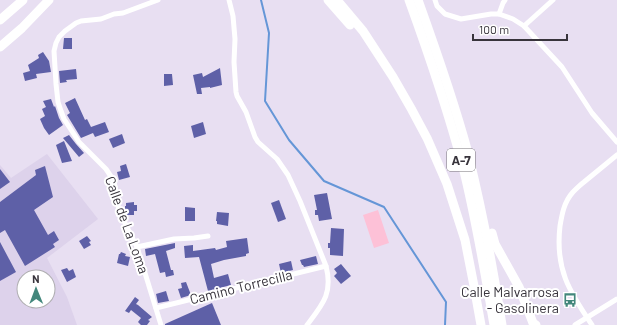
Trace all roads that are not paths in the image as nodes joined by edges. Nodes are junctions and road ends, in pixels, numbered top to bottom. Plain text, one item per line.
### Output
1 (23, 0) edge
2 (49, 0) edge
3 (57, 0) edge
4 (158, 0) edge
5 (229, 0) edge
6 (328, 0) edge
7 (338, 0) edge
8 (409, 0) edge
9 (418, 0) edge
10 (435, 0) edge
11 (505, 0) edge
12 (553, 0) edge
13 (499, 14) junction
14 (0, 20) edge
15 (524, 26) junction
16 (22, 28) junction
17 (0, 47) edge
18 (372, 47) junction
19 (617, 142) edge
20 (617, 155) edge
21 (481, 206) junction
22 (208, 236) dead end
23 (137, 247) junction
24 (326, 266) junction
25 (617, 299) edge
26 (156, 308) junction
27 (587, 318) junction
28 (161, 325) edge
29 (307, 325) edge
30 (481, 325) edge
31 (494, 325) edge
32 (502, 325) edge
33 (536, 325) edge
34 (574, 325) edge
35 (592, 325) edge

1 - 14 highway
2 - 16 highway
3 - 16 highway
4 - 23 street, Calle de La Loma
5 - 24 street
6 - 18 highway
7 - 18 highway, A-7
8 - 31 highway, A-7
9 - 21 highway
10 - 13 street
11 - 13 street
12 - 15 street
13 - 15 street
15 - 19 street
16 - 17 highway
18 - 30 highway, A-7
20 - 27 street
21 - 32 highway
21 - 33 highway
22 - 23 street
23 - 26 street, Calle de La Loma
24 - 26 street, Camino Torrecilla
24 - 29 street
25 - 27 street
26 - 28 street, Calle de La Loma
27 - 34 street
27 - 35 street

